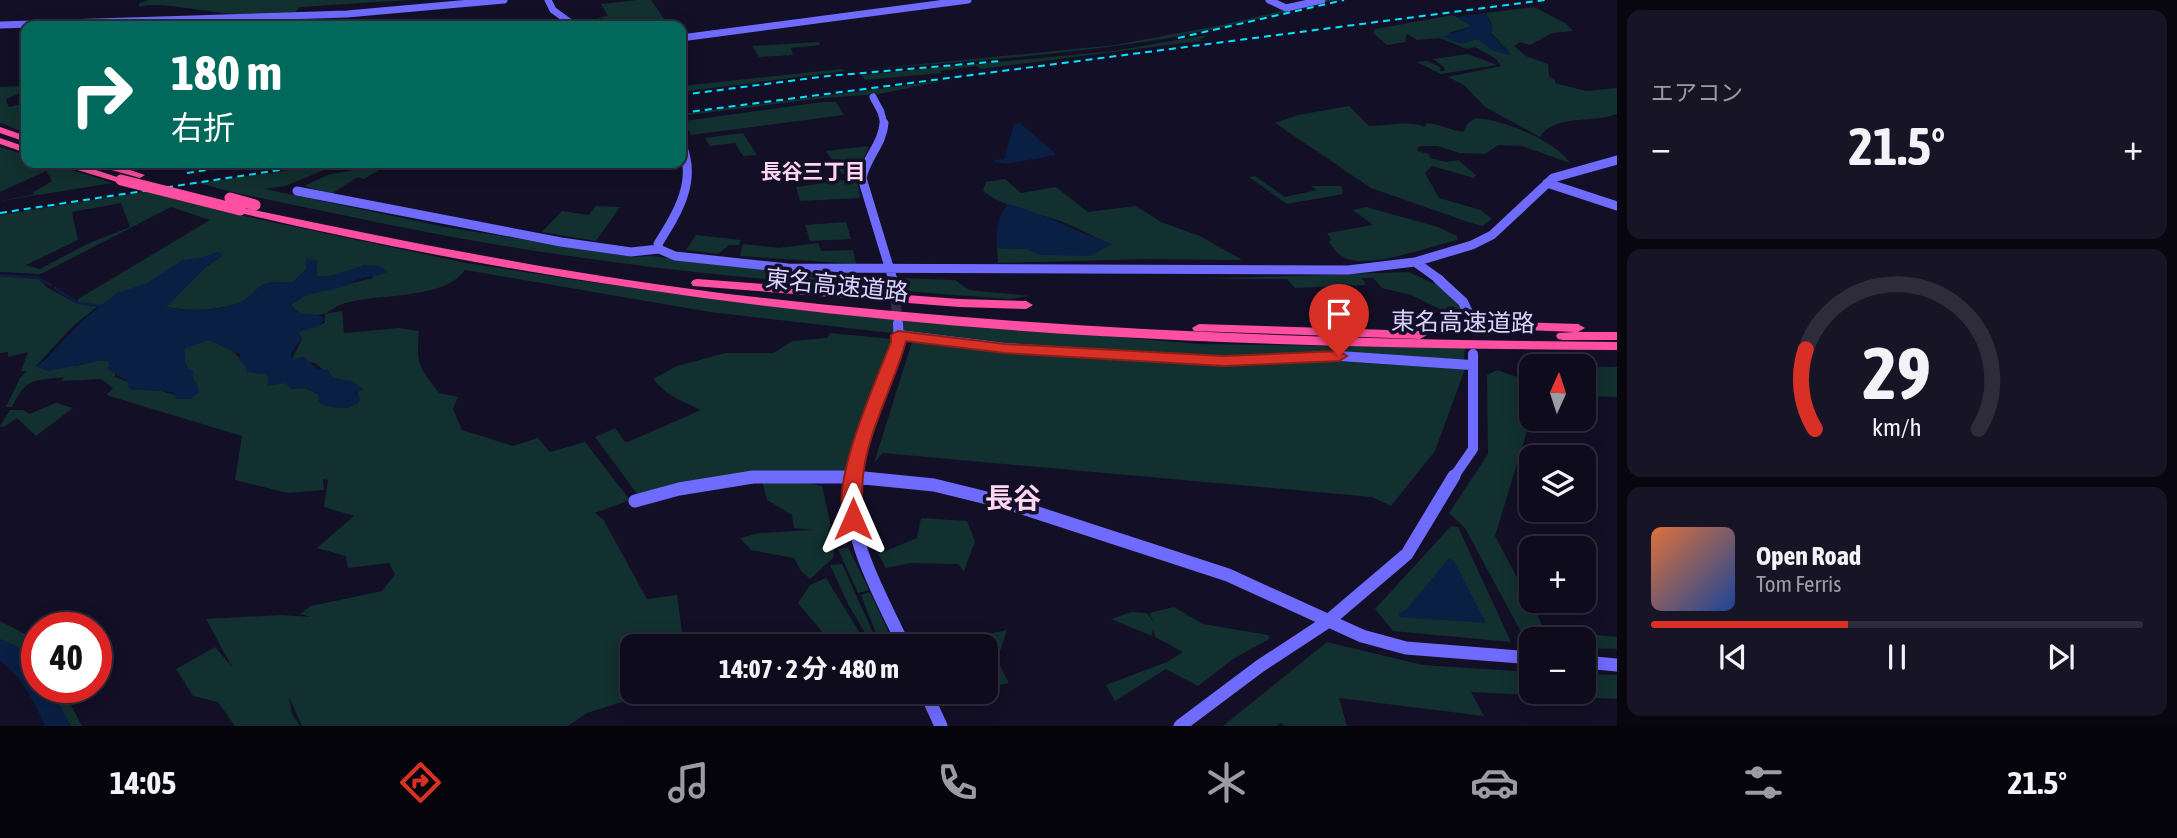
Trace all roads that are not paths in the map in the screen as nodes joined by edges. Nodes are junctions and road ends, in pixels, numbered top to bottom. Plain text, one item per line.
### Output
1 (504, 0) edge
2 (548, 0) edge
3 (968, 0) edge
4 (1269, 0) edge
5 (1322, 0) edge
6 (126, 21) edge
7 (568, 21) edge
8 (21, 24) edge
9 (0, 25) edge
10 (686, 37) edge
11 (873, 97) dead end
12 (0, 130) edge
13 (21, 137) edge
14 (0, 141) edge
15 (21, 148) edge
16 (686, 156) edge
17 (1617, 160) edge
18 (81, 168) edge
19 (116, 168) edge
20 (1546, 183) junction
21 (298, 191) dead end
22 (1617, 206) edge
23 (659, 249) junction
24 (1415, 262) junction
25 (891, 270) junction
26 (697, 283) junction
27 (894, 287) tunnel mouth
28 (1026, 305) dead end
29 (1476, 322) joint
30 (1617, 329) edge
31 (1617, 336) edge
32 (1617, 346) edge
33 (854, 477) junction
34 (635, 501) dead end
35 (1327, 622) junction
36 (899, 634) edge
37 (1519, 657) edge
38 (1596, 663) edge
39 (1617, 664) edge
40 (931, 704) edge
41 (941, 726) edge
42 (1181, 726) edge

1 - 6 street
2 - 7 street
3 - 10 street
4 - 5 street
8 - 9 street
11 - 25 street
12 - 13 highway
14 - 15 highway
16 - 23 street
17 - 20 street
18 - 32 highway, 東名高速道路, bridge
19 - 26 highway, 東名高速道路, bridge
20 - 22 street
20 - 24 street
21 - 23 street
23 - 25 street
24 - 25 street
24 - 29 street
25 - 27 street
26 - 28 highway
26 - 31 highway, 東名高速道路
29 - 30 highway
33 - 34 street
33 - 35 street
33 - 35 street
33 - 36 street
35 - 37 street
35 - 42 street
38 - 39 street
40 - 41 street

